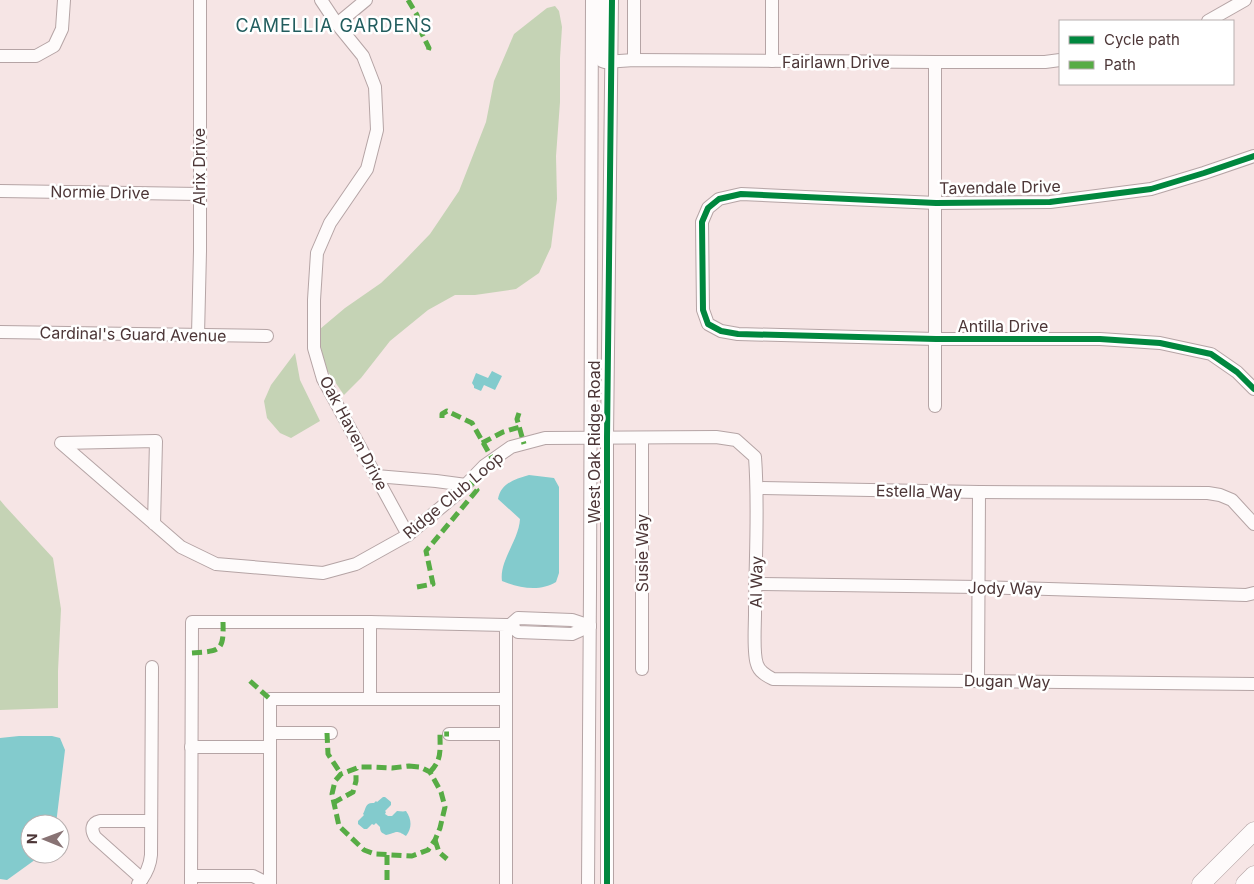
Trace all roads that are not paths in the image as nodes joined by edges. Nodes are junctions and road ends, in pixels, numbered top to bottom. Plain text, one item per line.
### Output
1 (64, 0) edge
2 (200, 0) edge
3 (321, 0) edge
4 (366, 0) edge
5 (592, 0) edge
6 (601, 0) edge
7 (612, 0) edge
8 (634, 0) edge
9 (772, 0) edge
10 (1245, 0) edge
11 (1210, 20) edge
12 (337, 24) junction
13 (0, 56) edge
14 (634, 60) junction
15 (1059, 60) edge
16 (611, 61) junction
17 (772, 61) junction
18 (935, 62) junction
19 (1254, 158) edge
20 (0, 191) edge
21 (199, 194) junction
22 (936, 202) junction
23 (0, 332) edge
24 (738, 334) joint
25 (198, 335) junction
26 (267, 336) dead end
27 (936, 339) junction
28 (1254, 390) edge
29 (935, 406) dead end
30 (590, 438) junction
31 (607, 438) junction
32 (642, 438) junction
33 (376, 476) junction
34 (466, 485) junction
35 (757, 488) junction
36 (980, 492) junction
37 (154, 524) junction
38 (1254, 524) edge
39 (408, 535) junction
40 (755, 584) junction
41 (979, 587) junction
42 (1254, 593) edge
43 (370, 622) junction
44 (508, 625) junction
45 (590, 626) junction
46 (152, 666) dead end
47 (642, 669) dead end
48 (762, 673) joint
49 (978, 681) junction
50 (1254, 684) edge
51 (370, 699) junction
52 (506, 699) junction
53 (270, 733) junction
54 (330, 733) dead end
55 (449, 734) dead end
56 (506, 734) junction
57 (191, 747) junction
58 (270, 747) junction
59 (151, 821) junction
60 (1254, 832) edge
61 (1254, 875) edge
62 (191, 880) edge
63 (140, 882) edge
64 (270, 884) edge
65 (506, 884) edge
66 (588, 884) edge
67 (608, 884) edge
68 (1201, 884) edge
69 (1245, 884) edge

1 - 13 street
2 - 21 street, Alrix Drive
3 - 12 street, Oak Haven Drive
4 - 12 street
5 - 30 street, West Oak Ridge Road
6 - 16 street
7 - 16 street, West Oak Ridge Road
8 - 14 street
9 - 17 street
10 - 11 street
12 - 33 street, Oak Haven Drive
14 - 16 street, Fairlawn Drive
14 - 17 street, Fairlawn Drive
15 - 18 street, Fairlawn Drive
16 - 31 street, West Oak Ridge Road
17 - 18 street, Fairlawn Drive
18 - 22 street
19 - 22 street, Tavendale Drive
20 - 21 street, Normie Drive
21 - 25 street, Alrix Drive
22 - 24 street, Tavendale Drive
22 - 27 street
23 - 25 street, Cardinal's Guard Avenue
24 - 27 street, Antilla Drive
25 - 26 street, Cardinal's Guard Avenue
27 - 28 street, Antilla Drive
27 - 29 street
30 - 31 street, Ridge Club Loop
30 - 34 street, Ridge Club Loop
30 - 45 street, West Oak Ridge Road
31 - 32 street
31 - 67 street, West Oak Ridge Road
32 - 35 street
32 - 47 street, Susie Way
33 - 34 street
33 - 39 street, Oak Haven Drive
34 - 39 street, Ridge Club Loop
35 - 36 street, Estella Way
35 - 40 street, Al Way
36 - 38 street, Estella Way
36 - 41 street
37 - 37 street, Ridge Club Loop
37 - 39 street, Ridge Club Loop
40 - 41 street, Jody Way
40 - 48 street, Al Way
41 - 42 street, Jody Way
41 - 49 street
43 - 44 street
43 - 51 street
43 - 57 street
44 - 45 street
44 - 45 street
44 - 52 street
45 - 66 street, West Oak Ridge Road
46 - 59 street
48 - 49 street, Dugan Way
49 - 50 street, Dugan Way
51 - 52 street
51 - 53 street
52 - 56 street
53 - 54 street
53 - 58 street
55 - 56 street
56 - 65 street
57 - 58 street
57 - 62 street
58 - 64 street
59 - 63 street
59 - 63 street
60 - 68 highway
61 - 69 highway
62 - 64 street

